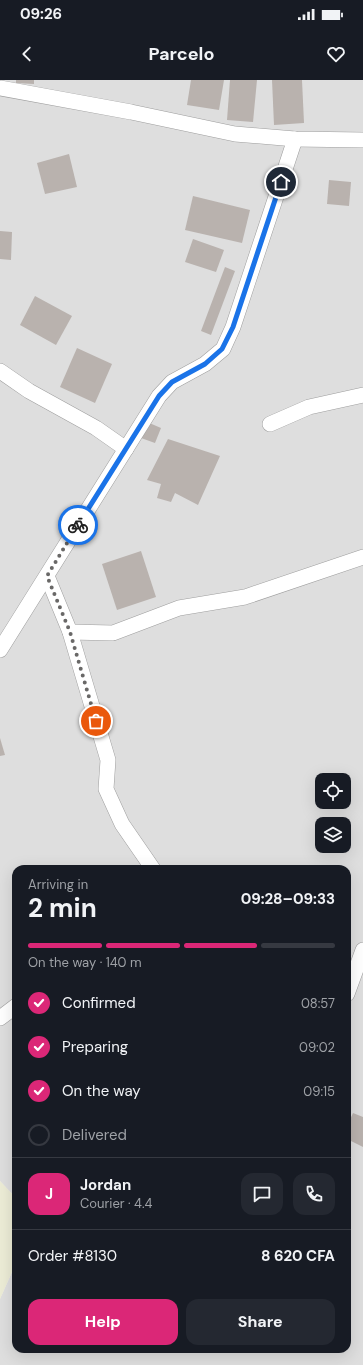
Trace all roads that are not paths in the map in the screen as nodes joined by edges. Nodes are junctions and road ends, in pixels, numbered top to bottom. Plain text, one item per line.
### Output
1 (0, 88) edge
2 (295, 139) junction
3 (363, 140) edge
4 (0, 371) edge
5 (363, 395) edge
6 (270, 424) dead end
7 (126, 449) junction
8 (363, 557) edge
9 (47, 576) junction
10 (70, 632) junction
11 (0, 650) edge
12 (150, 865) edge
13 (363, 950) edge
14 (351, 983) edge
15 (12, 1009) edge
16 (0, 1018) edge

1 - 2 street
2 - 3 street
2 - 7 street
4 - 7 street
5 - 6 street
7 - 9 street
8 - 10 street
9 - 10 street
9 - 11 street
10 - 12 street
13 - 14 street
15 - 16 street

